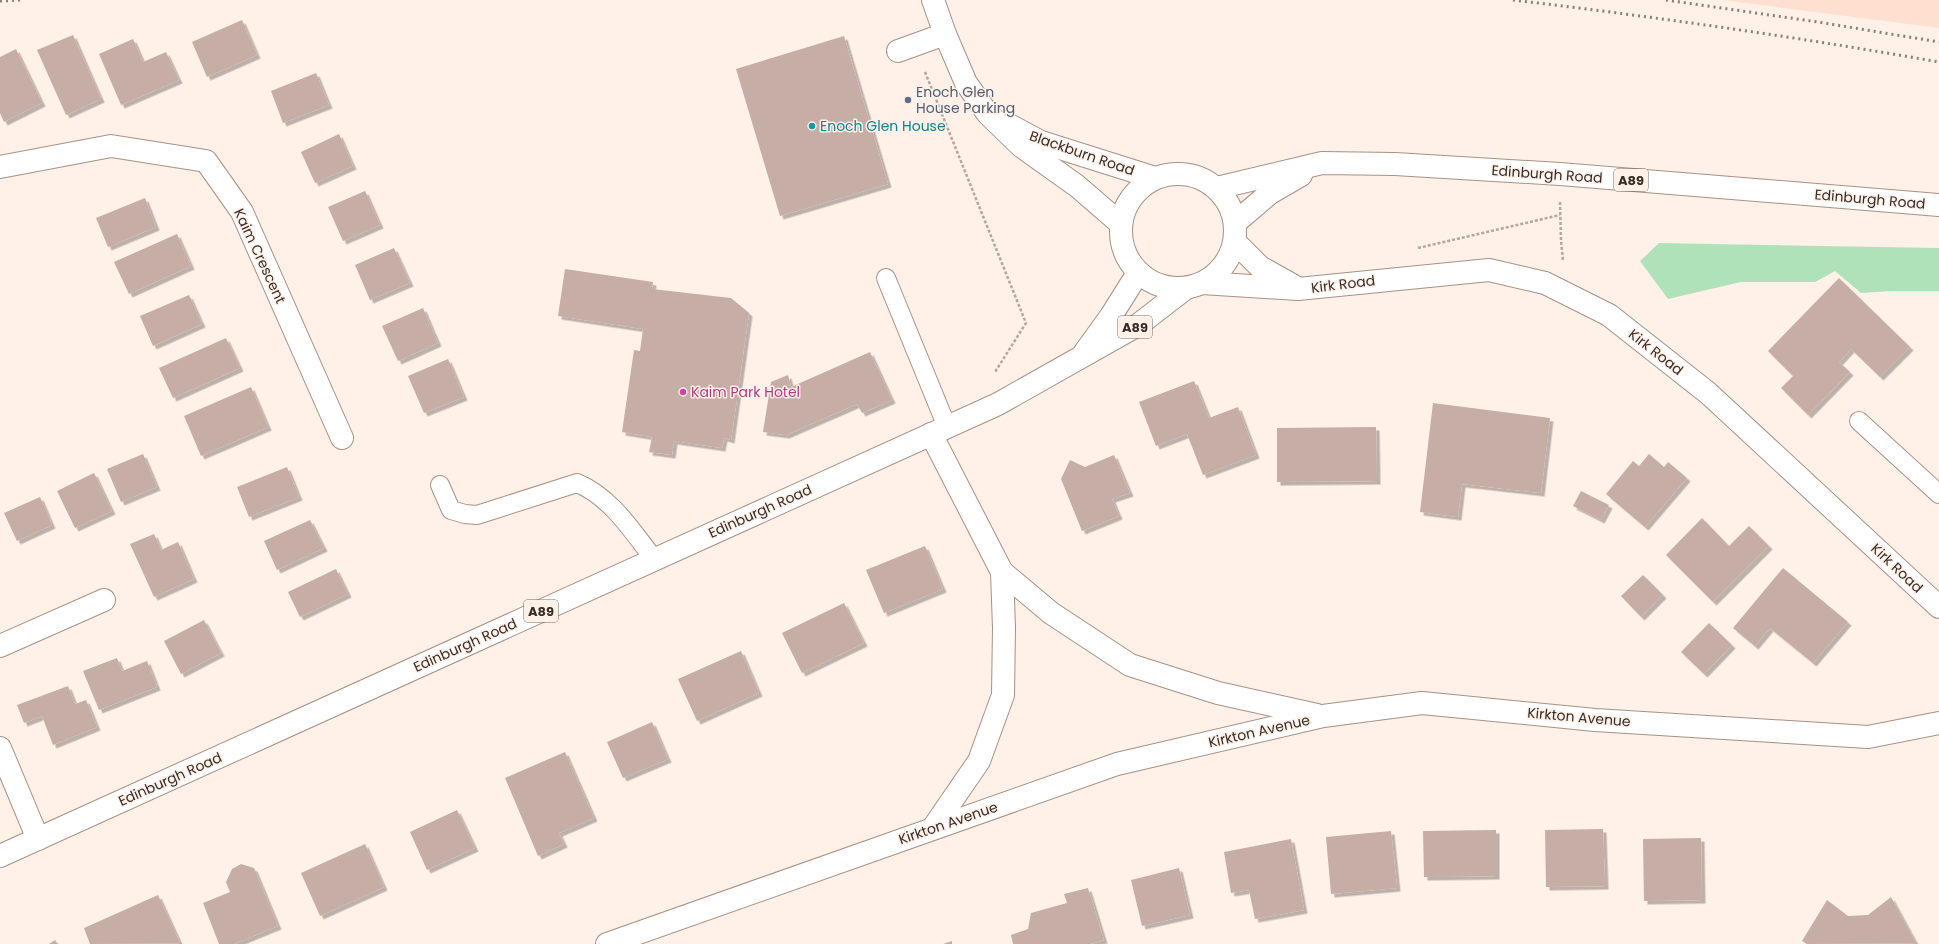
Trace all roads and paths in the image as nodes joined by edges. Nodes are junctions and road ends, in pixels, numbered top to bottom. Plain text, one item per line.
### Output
1 (934, 0) edge
2 (945, 34) junction
3 (906, 48) joint
4 (988, 114) junction
5 (1322, 163) junction
6 (0, 167) edge
7 (1560, 174) junction
8 (1155, 178) junction
9 (1217, 188) junction
10 (1939, 205) edge
11 (1560, 215) junction
12 (1121, 224) junction
13 (1235, 232) junction
14 (1564, 269) dead end
15 (1138, 272) junction
16 (886, 278) dead end
17 (1384, 279) junction
18 (1194, 286) junction
19 (1298, 289) junction
20 (1079, 359) junction
21 (998, 404) junction
22 (1859, 421) dead end
23 (939, 430) junction
24 (342, 438) dead end
25 (440, 485) dead end
26 (1939, 494) edge
27 (654, 559) junction
28 (1002, 572) junction
29 (104, 600) dead end
30 (1939, 606) edge
31 (0, 646) edge
32 (1323, 716) junction
33 (1939, 723) edge
34 (0, 748) edge
35 (933, 828) junction
36 (38, 839) junction
37 (0, 856) edge
38 (608, 944) edge

1 - 2 main road, Blackburn Road
2 - 3 main road
2 - 4 main road, Blackburn Road
3 - 21 path
4 - 8 main road, Blackburn Road
4 - 12 main road, Blackburn Road
5 - 7 main road, Edinburgh Road / A89
5 - 9 main road, Edinburgh Road / A89
5 - 13 main road, A89
6 - 24 main road, Kaim Crescent
7 - 10 main road, Edinburgh Road / A89
7 - 11 path
8 - 9 main road
8 - 12 main road
9 - 13 main road
11 - 14 path
11 - 17 path
12 - 15 main road
13 - 18 main road, A89
13 - 19 main road, Kirk Road
15 - 18 main road
15 - 20 main road, Edinburgh Road / A89
16 - 23 lane
17 - 19 main road, Kirk Road
17 - 30 main road, Kirk Road
18 - 19 main road, Kirk Road
18 - 20 main road, Edinburgh Road / A89
20 - 21 main road, Edinburgh Road / A89
21 - 23 main road, Edinburgh Road / A89
22 - 26 lane
23 - 27 main road, Edinburgh Road / A89
23 - 28 main road
25 - 27 lane
27 - 36 main road, Edinburgh Road / A89
28 - 32 main road
28 - 35 main road
29 - 31 main road
32 - 33 main road, Kirkton Avenue
32 - 35 main road, Kirkton Avenue
34 - 36 main road
35 - 38 main road, Kirkton Avenue
36 - 37 main road, Edinburgh Road / A89

